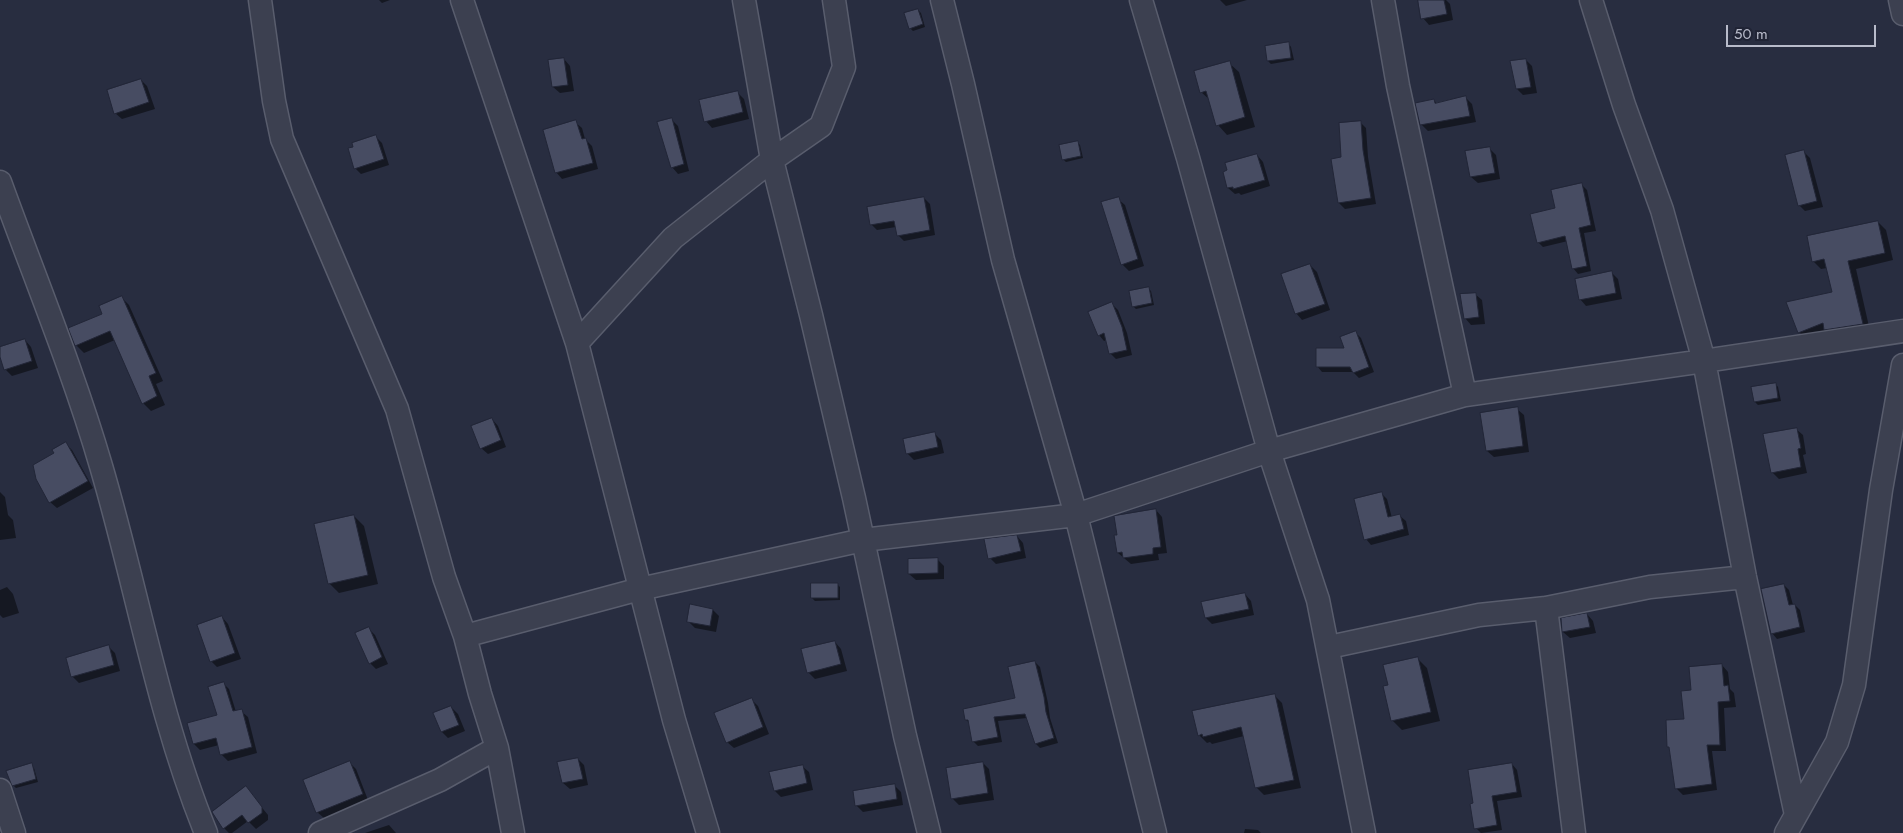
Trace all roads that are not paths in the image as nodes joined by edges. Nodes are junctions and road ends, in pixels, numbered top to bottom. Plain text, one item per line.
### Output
1 (260, 0) edge
2 (462, 0) edge
3 (744, 0) edge
4 (834, 0) edge
5 (942, 0) edge
6 (1141, 0) edge
7 (1383, 0) edge
8 (1591, 0) edge
9 (1900, 0) edge
10 (1903, 14) edge
11 (772, 160) junction
12 (0, 182) edge
13 (1903, 331) edge
14 (577, 343) junction
15 (1704, 362) junction
16 (1903, 365) edge
17 (1464, 395) junction
18 (1269, 451) junction
19 (1076, 515) junction
20 (863, 540) junction
21 (1745, 577) junction
22 (640, 588) junction
23 (1546, 608) junction
24 (465, 636) junction
25 (1329, 647) junction
26 (497, 748) junction
27 (0, 790) edge
28 (1791, 824) edge
29 (14, 833) edge
30 (206, 833) edge
31 (320, 833) edge
32 (513, 833) edge
33 (708, 833) edge
34 (928, 833) edge
35 (1155, 833) edge
36 (1364, 833) edge
37 (1574, 833) edge

1 - 24 street
2 - 14 street
3 - 11 street
4 - 11 street
5 - 19 street
6 - 18 street
7 - 17 street
8 - 15 street
9 - 10 street
11 - 14 street
11 - 20 street
12 - 30 street
13 - 15 street
14 - 22 street
15 - 17 street
15 - 21 street
16 - 28 street
17 - 18 street
18 - 19 street
18 - 25 street
19 - 20 street
19 - 35 street
20 - 22 street
20 - 34 street
21 - 23 street
21 - 28 street
22 - 24 street
22 - 33 street
23 - 25 street
23 - 37 street
24 - 26 street
25 - 36 street
26 - 31 street
26 - 32 street
27 - 29 street

